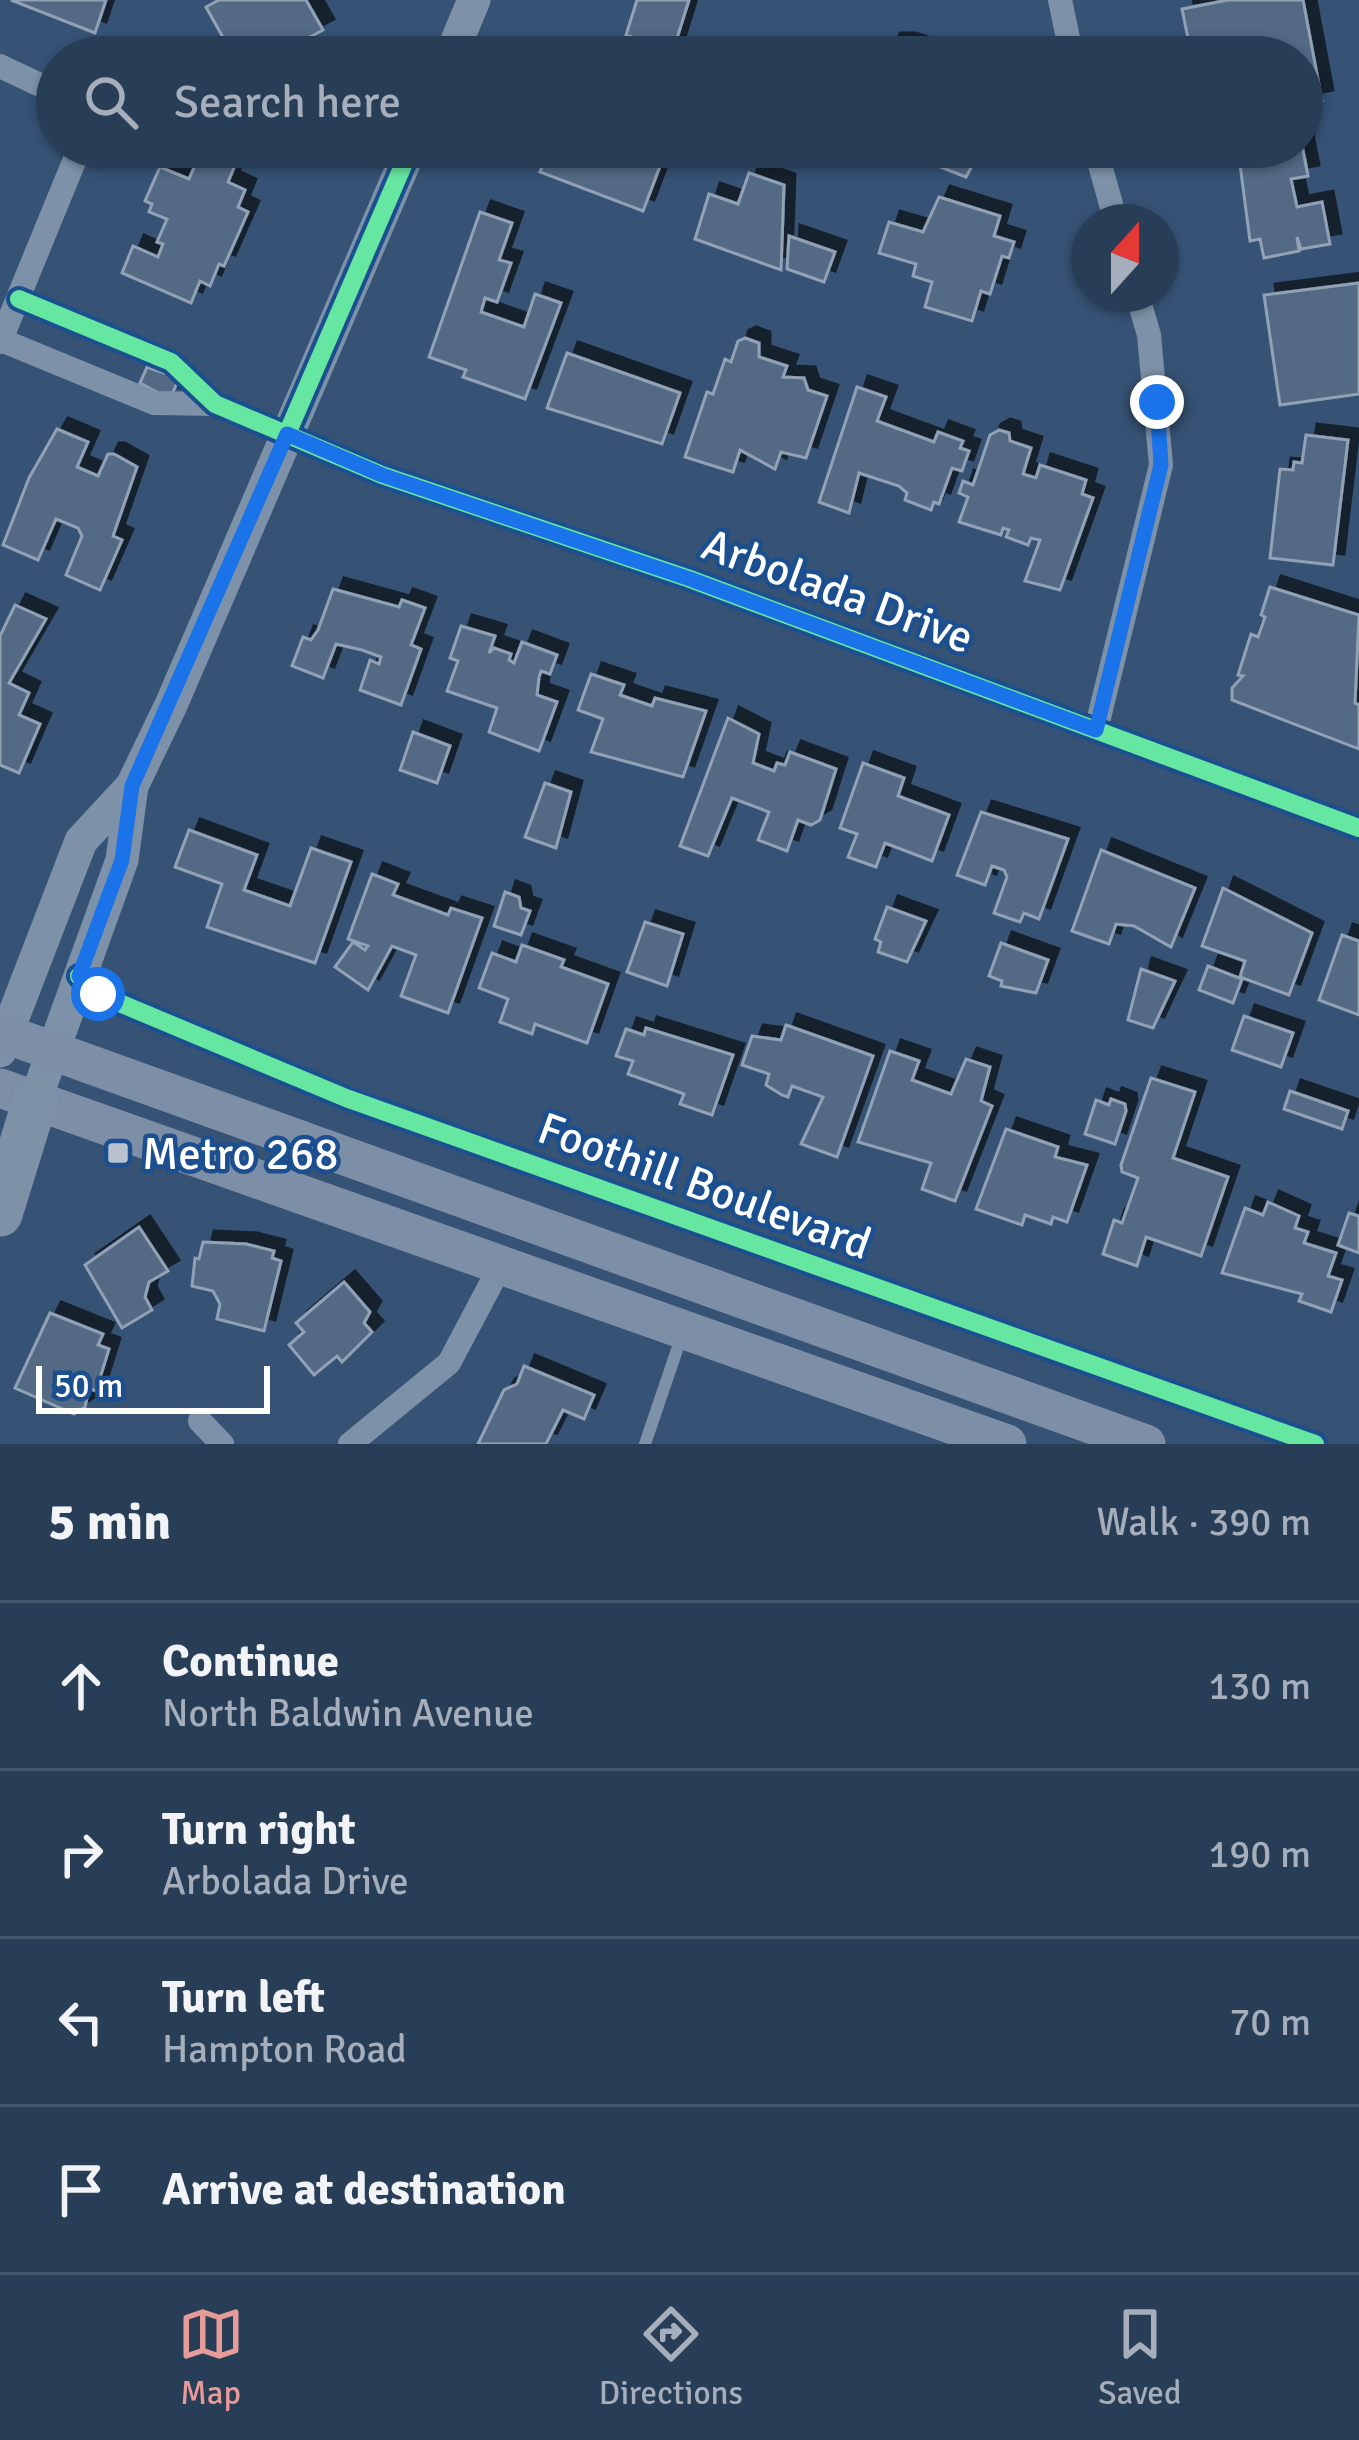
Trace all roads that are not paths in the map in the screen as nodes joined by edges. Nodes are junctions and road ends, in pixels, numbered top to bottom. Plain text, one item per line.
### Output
1 (474, 0) edge
2 (1060, 0) edge
3 (459, 36) edge
4 (1068, 36) edge
5 (0, 66) edge
6 (36, 82) edge
7 (72, 168) edge
8 (402, 168) edge
9 (1101, 168) edge
10 (1111, 204) edge
11 (19, 299) junction
12 (1142, 312) edge
13 (0, 341) edge
14 (215, 404) junction
15 (287, 434) junction
16 (1096, 730) junction
17 (132, 786) junction
18 (1359, 828) edge
19 (79, 976) junction
20 (2, 1039) edge
21 (53, 1052) junction
22 (17, 1095) edge
23 (0, 1214) edge
24 (502, 1263) junction
25 (700, 1281) junction
26 (685, 1328) junction
27 (200, 1421) dead end
28 (222, 1444) edge
29 (350, 1444) edge
30 (645, 1444) edge
31 (1007, 1444) edge
32 (1146, 1444) edge
33 (1315, 1444) edge

1 - 3 street
2 - 4 street
5 - 6 street
7 - 11 street
8 - 15 street
9 - 10 street
11 - 13 street
11 - 14 street
12 - 16 street
13 - 14 street
14 - 15 street, Arbolada Drive
15 - 16 street, Arbolada Drive
15 - 17 street
16 - 18 street, Arbolada Drive
17 - 19 street
17 - 20 street
19 - 21 street
19 - 33 street, Foothill Boulevard
20 - 21 main road, Foothill Boulevard
21 - 22 street
21 - 25 main road, Foothill Boulevard
22 - 23 highway
22 - 24 main road
24 - 26 main road
24 - 29 street
25 - 26 main road
25 - 32 main road, Foothill Boulevard
26 - 30 lane
26 - 31 main road
27 - 28 street

